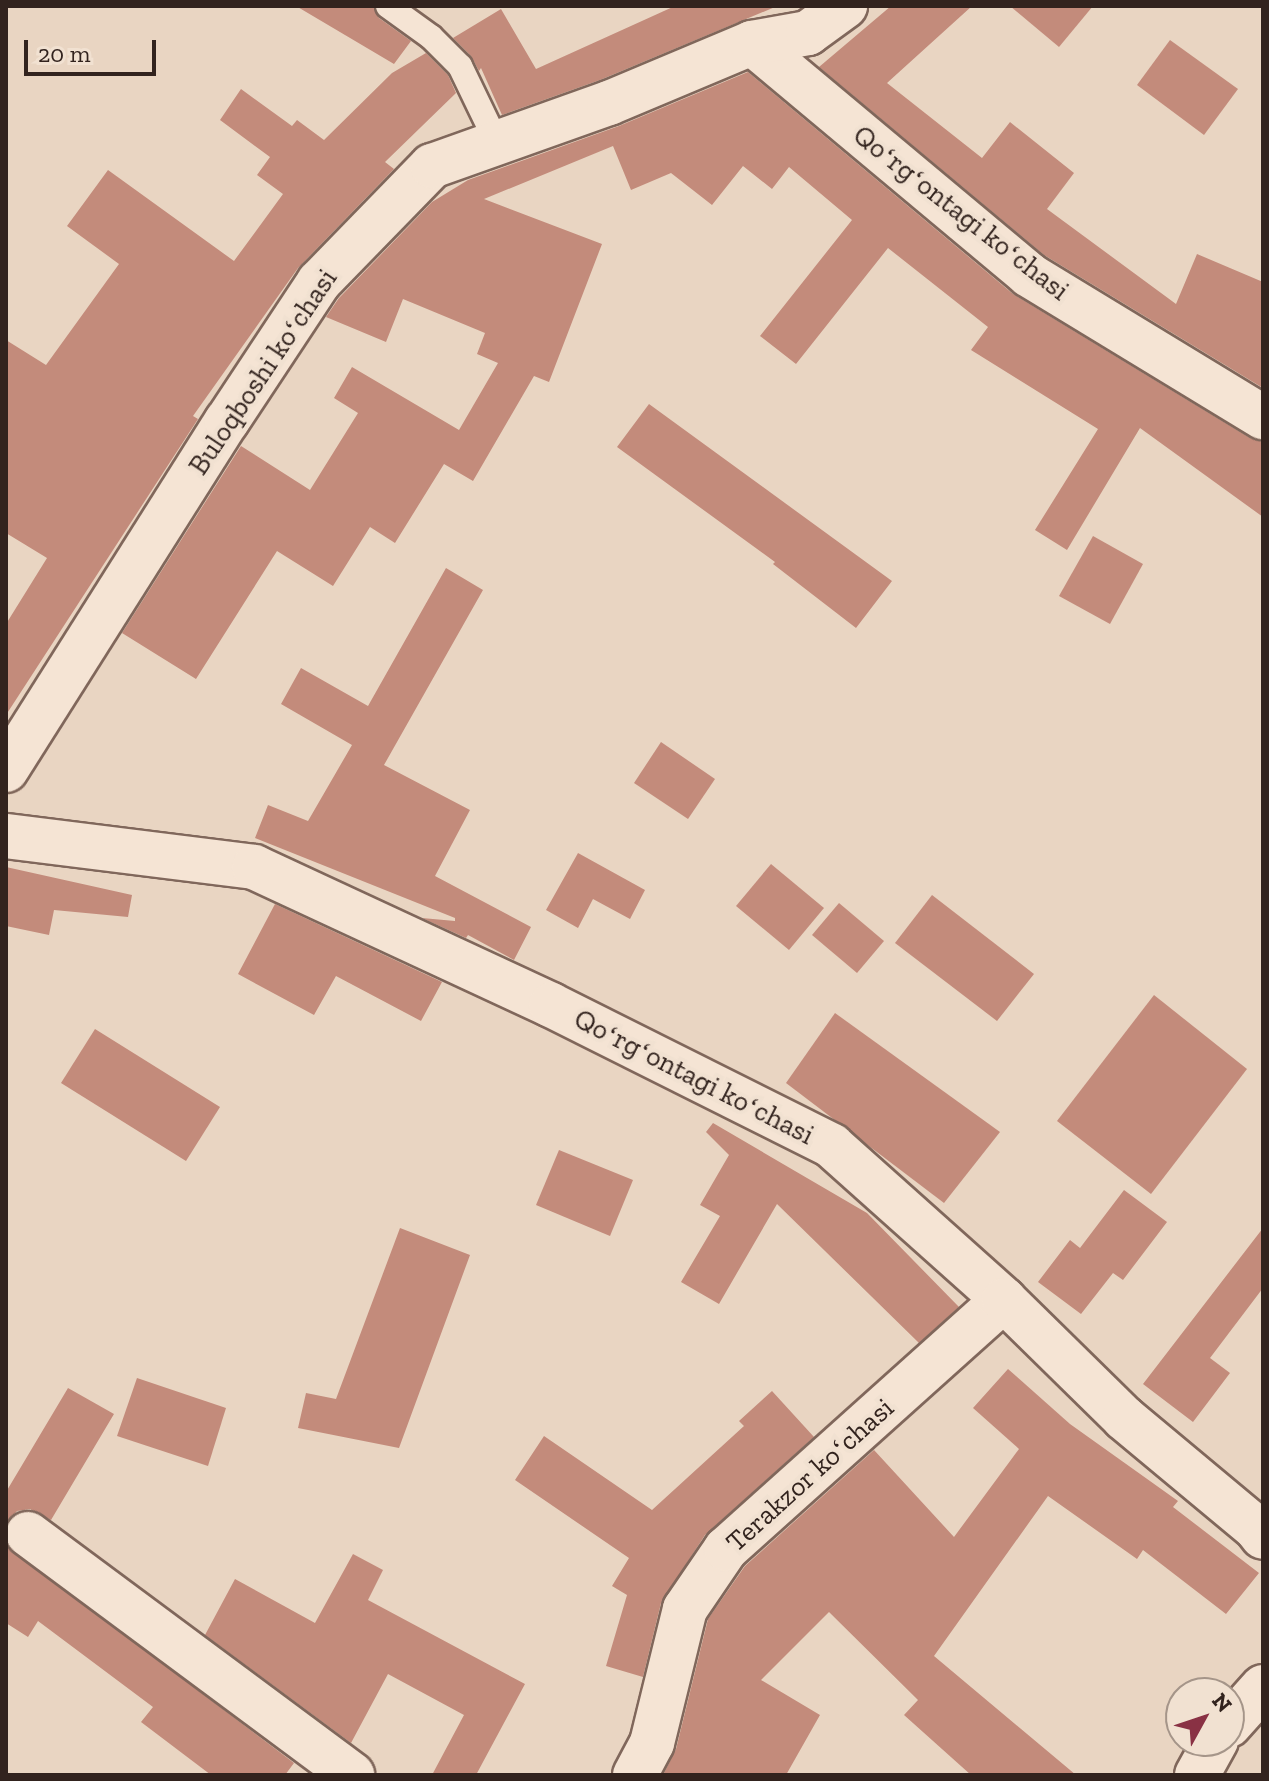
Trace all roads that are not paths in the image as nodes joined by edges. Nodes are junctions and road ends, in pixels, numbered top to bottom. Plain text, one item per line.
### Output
1 (388, 6) edge
2 (845, 6) edge
3 (752, 43) junction
4 (497, 143) junction
5 (1263, 417) edge
6 (6, 770) edge
7 (6, 836) edge
8 (1004, 1300) junction
9 (28, 1534) dead end
10 (1263, 1537) edge
11 (1263, 1687) edge
12 (1245, 1707) edge
13 (1207, 1757) edge
14 (352, 1775) edge
15 (635, 1775) edge
16 (1197, 1775) edge

1 - 4 lane
2 - 3 street, Buloqboshi koʻchasi
3 - 4 street, Buloqboshi koʻchasi
3 - 5 street, Qoʻrgʻontagi koʻchasi
4 - 6 street, Buloqboshi koʻchasi
7 - 8 street, Qoʻrgʻontagi koʻchasi
8 - 10 street, Qoʻrgʻontagi koʻchasi
8 - 15 street, Terakzor koʻchasi
9 - 14 street
11 - 12 street
13 - 16 street

